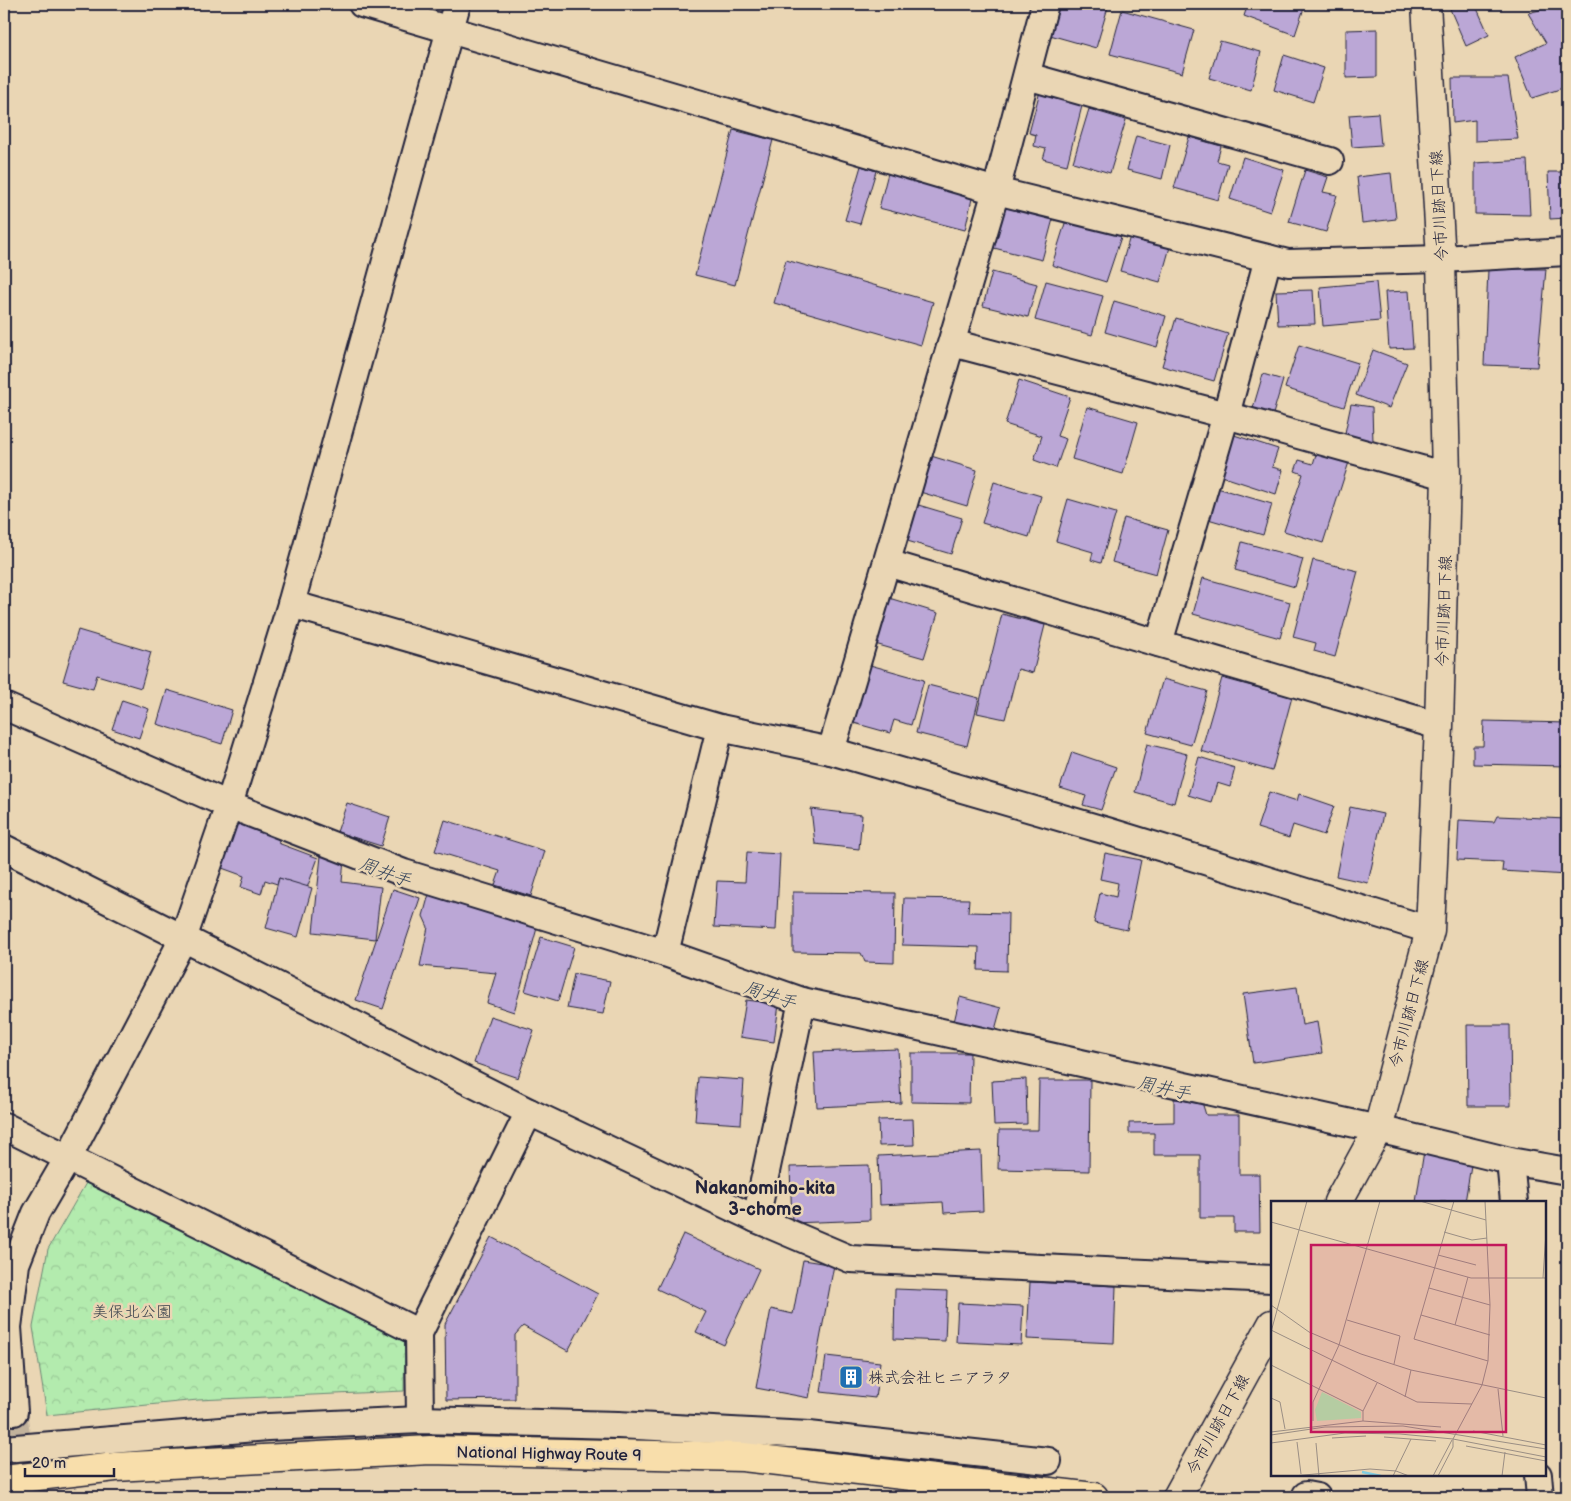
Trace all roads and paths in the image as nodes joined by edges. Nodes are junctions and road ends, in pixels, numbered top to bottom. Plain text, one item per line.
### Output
1 (362, 4) edge
2 (457, 4) edge
3 (1045, 4) edge
4 (1426, 4) edge
5 (450, 29) junction
6 (1027, 76) junction
7 (1330, 160) dead end
8 (996, 191) junction
9 (1567, 252) edge
10 (1268, 258) junction
11 (1441, 260) junction
12 (952, 343) junction
13 (1226, 415) junction
14 (1446, 476) junction
15 (887, 564) junction
16 (291, 604) junction
17 (1159, 643) junction
18 (4, 706) edge
19 (1439, 726) junction
20 (720, 728) junction
21 (831, 751) junction
22 (229, 804) junction
23 (4, 848) edge
24 (1430, 930) junction
25 (183, 939) junction
26 (665, 953) junction
27 (802, 1001) junction
28 (528, 1112) junction
29 (4, 1126) edge
30 (1378, 1129) junction
31 (68, 1158) junction
32 (1510, 1161) junction
33 (1567, 1171) edge
34 (1339, 1201) edge
35 (1514, 1201) edge
36 (756, 1219) junction
37 (1271, 1279) edge
38 (1271, 1326) edge
39 (418, 1333) junction
40 (14, 1412) tunnel mouth
41 (420, 1420) junction
42 (478, 1421) junction
43 (884, 1443) junction
44 (35, 1445) junction
45 (4, 1449) edge
46 (430, 1450) junction
47 (1048, 1461) dead end
48 (4, 1471) edge
49 (1538, 1476) edge
50 (928, 1478) junction
51 (4, 1480) edge
52 (1094, 1497) edge
53 (1177, 1497) edge
54 (1540, 1497) edge

1 - 5 street
2 - 5 street
3 - 6 street
4 - 11 street, 今市川跡日下線
5 - 8 street
5 - 16 street
6 - 7 street
6 - 8 street
8 - 10 street
8 - 12 street
9 - 11 street
10 - 11 street
10 - 13 street
11 - 14 street, 今市川跡日下線
12 - 13 street
12 - 15 street
13 - 14 street
13 - 17 street
14 - 19 street, 今市川跡日下線
15 - 17 street
15 - 21 street
16 - 20 street
16 - 22 street
17 - 19 street
18 - 22 street
19 - 24 street, 今市川跡日下線
20 - 21 street
20 - 26 street
21 - 24 street
22 - 25 street
22 - 26 street
23 - 25 street
24 - 30 street, 今市川跡日下線
25 - 28 street
25 - 31 street
26 - 27 street
27 - 30 street
27 - 36 street
28 - 36 street
28 - 39 street
29 - 31 street
30 - 32 street
30 - 34 street, 今市川跡日下線
31 - 39 street
31 - 40 street
32 - 33 street
32 - 35 street
36 - 37 street
38 - 53 street, 今市川跡日下線
39 - 41 street
41 - 42 street
41 - 44 street
42 - 43 street
42 - 46 street
43 - 47 street
43 - 50 street
44 - 45 street
44 - 48 street
46 - 50 highway, National Highway Route 9
46 - 51 highway, National Highway Route 9
49 - 54 street
50 - 52 highway, National Highway Route 9

